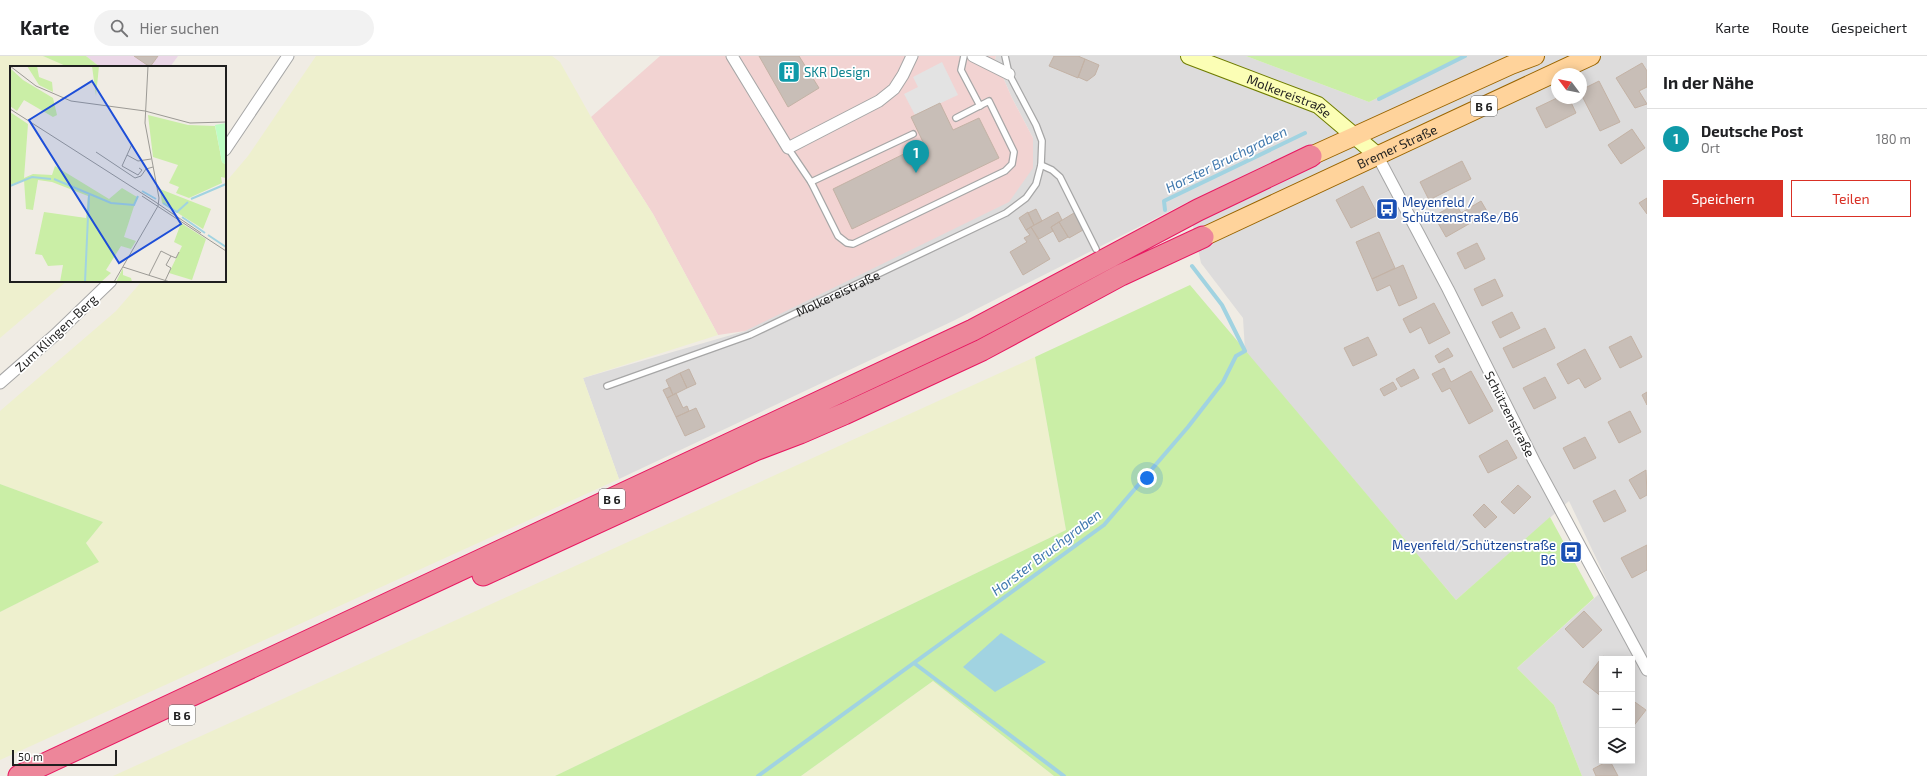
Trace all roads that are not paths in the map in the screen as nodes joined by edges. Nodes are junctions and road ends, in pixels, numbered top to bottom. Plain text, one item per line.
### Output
1 (288, 56) edge
2 (732, 56) edge
3 (912, 56) edge
4 (964, 56) edge
5 (974, 56) edge
6 (1006, 56) edge
7 (1189, 56) edge
8 (1535, 56) edge
9 (1591, 56) edge
10 (1009, 74) junction
11 (980, 106) junction
12 (956, 118) dead end
13 (912, 134) dead end
14 (1355, 136) junction
15 (788, 148) junction
16 (226, 149) edge
17 (1378, 155) junction
18 (1311, 156) joint
19 (1041, 165) junction
20 (811, 182) junction
21 (1203, 237) joint
22 (1096, 249) dead end
23 (110, 282) edge
24 (0, 384) edge
25 (607, 386) dead end
26 (1647, 670) edge
27 (19, 776) edge
28 (52, 776) edge

1 - 16 street
2 - 15 street
3 - 15 street
4 - 11 lane
5 - 10 street
6 - 10 lane, Molkereistraße
7 - 14 street, Molkereistraße
8 - 14 main road, Bremer Straße / B 6
9 - 17 main road, Bremer Straße / B 6
10 - 19 lane, Molkereistraße
11 - 12 lane
11 - 20 lane
13 - 20 lane
14 - 17 street, Molkereistraße
14 - 18 main road, Bremer Straße / B 6
15 - 20 lane
17 - 21 main road, Bremer Straße / B 6
17 - 26 street, Schützenstraße
18 - 27 highway, Bremer Straße / B 6
19 - 22 lane
19 - 25 lane, Molkereistraße
21 - 28 highway, B 6
23 - 24 street, Zum Klingen-Berg

